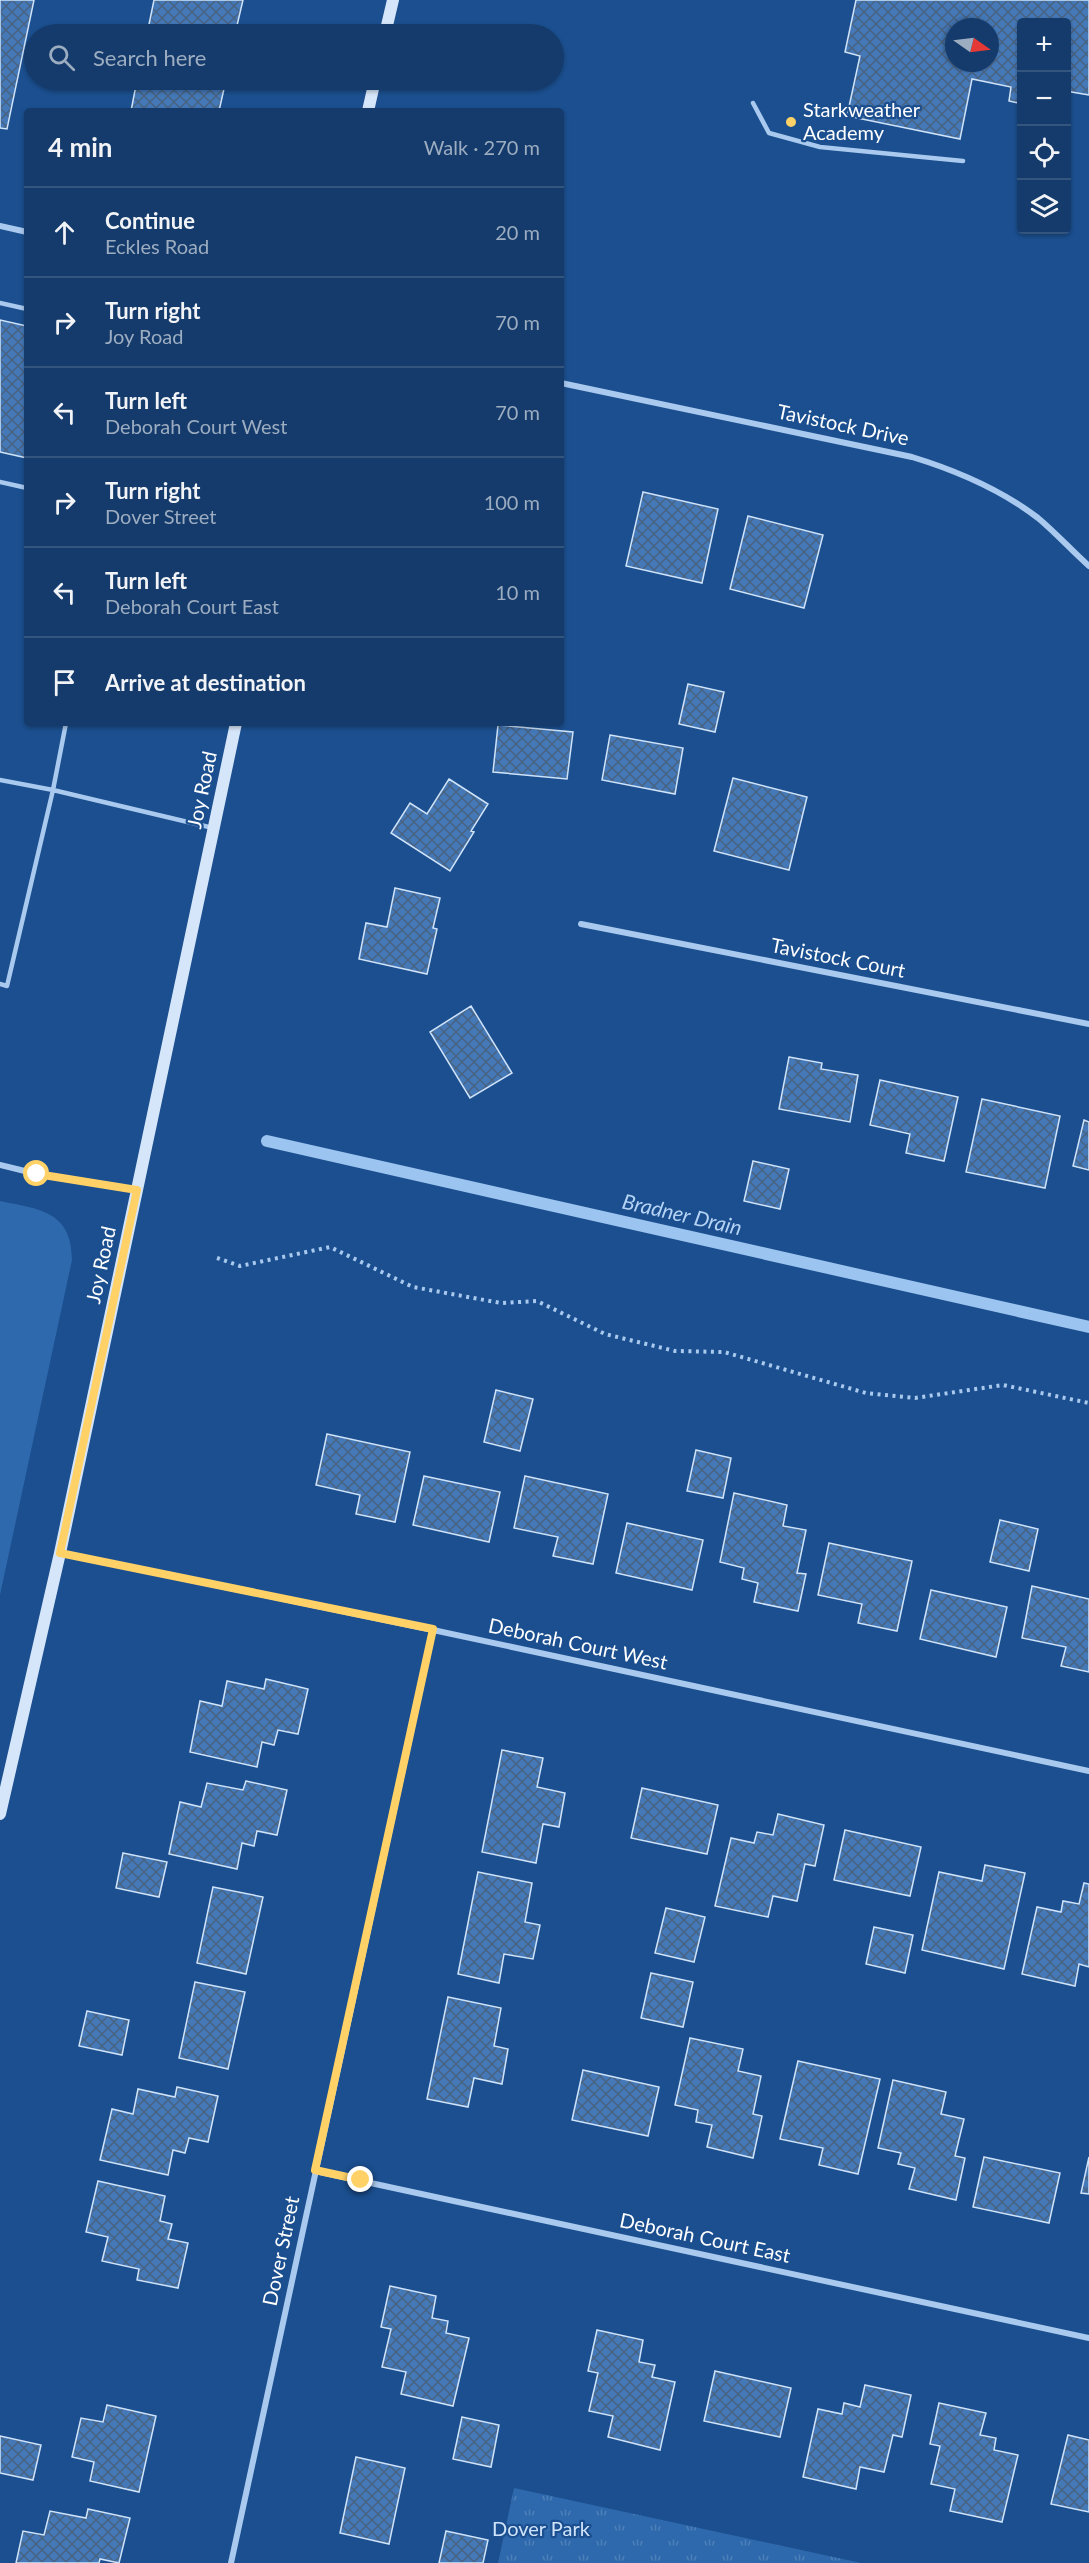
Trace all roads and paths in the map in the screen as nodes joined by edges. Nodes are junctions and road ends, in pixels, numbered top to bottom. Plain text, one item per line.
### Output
1 (393, 0) edge
2 (387, 24) edge
3 (373, 90) edge
4 (753, 103) dead end
5 (369, 108) edge
6 (963, 161) dead end
7 (0, 226) edge
8 (24, 231) edge
9 (0, 303) edge
10 (24, 308) edge
11 (564, 384) edge
12 (0, 482) edge
13 (24, 487) edge
14 (1089, 567) edge
15 (65, 726) edge
16 (235, 726) edge
17 (0, 780) edge
18 (53, 790) junction
19 (214, 828) junction
20 (581, 924) dead end
21 (0, 984) edge
22 (1089, 1024) edge
23 (0, 1165) edge
24 (137, 1190) junction
25 (217, 1258) dead end
26 (1089, 1403) edge
27 (60, 1553) junction
28 (433, 1629) junction
29 (1089, 1771) edge
30 (0, 1814) edge
31 (315, 2170) junction
32 (1089, 2338) edge
33 (231, 2563) edge

1 - 2 street
3 - 5 street
4 - 6 lane
7 - 8 street
9 - 10 lane
11 - 14 street, Tavistock Drive
12 - 13 lane
15 - 18 lane
16 - 19 street, Joy Road
17 - 18 lane
18 - 19 lane
18 - 21 lane
19 - 24 street, Joy Road
20 - 22 street, Tavistock Court
23 - 24 street
24 - 27 street, Joy Road
25 - 26 path
27 - 28 street, Deborah Court West
27 - 30 street, Joy Road
28 - 29 street, Deborah Court West
28 - 31 street, Dover Street
31 - 32 street, Deborah Court East
31 - 33 street, Dover Street

